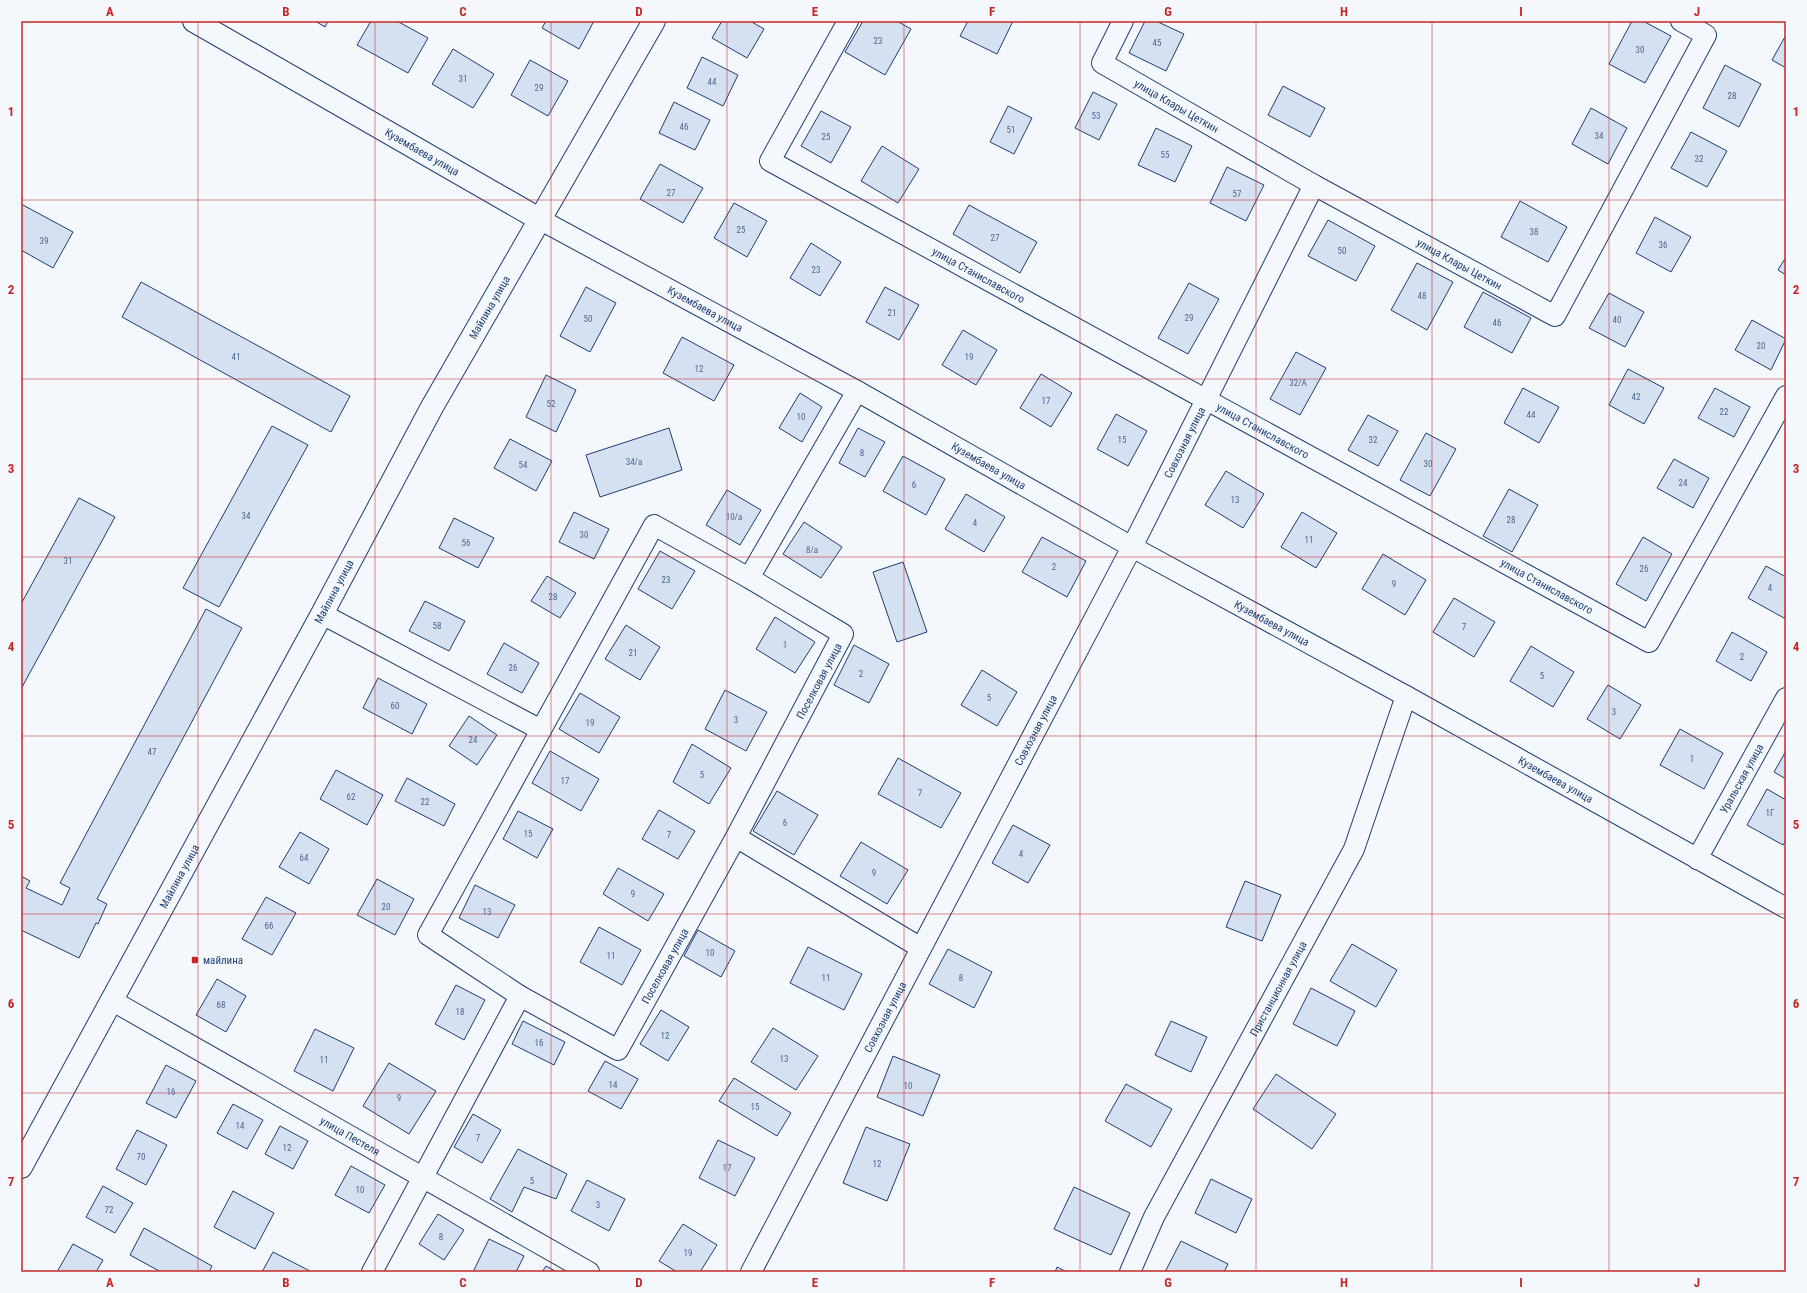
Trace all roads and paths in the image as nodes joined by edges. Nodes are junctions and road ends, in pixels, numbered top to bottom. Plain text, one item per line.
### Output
1 (194, 21) edge
2 (654, 21) edge
3 (848, 21) edge
4 (1123, 21) edge
5 (1681, 21) edge
6 (1314, 185) junction
7 (539, 219) junction
8 (857, 392) junction
9 (1786, 396) edge
10 (1206, 400) junction
11 (1132, 547) junction
12 (749, 578) junction
13 (322, 614) junction
14 (1406, 696) junction
15 (1786, 698) edge
16 (541, 730) junction
17 (736, 836) junction
18 (1696, 859) junction
19 (1786, 908) edge
20 (921, 948) junction
21 (520, 996) junction
22 (111, 1000) junction
23 (21, 1167) edge
24 (423, 1176) junction
25 (372, 1272) edge
26 (589, 1272) edge
27 (751, 1272) edge
28 (1130, 1272) edge

1 - 7 main road, Кузембаева улица
2 - 7 main road, Майлина улица
3 - 10 street, улица Станиславского
4 - 6 street, улица Клары Цеткин
5 - 6 street, улица Клары Цеткин
6 - 10 street, Совхозная улица
7 - 8 street, Кузембаева улица
7 - 13 main road, Майлина улица
8 - 11 street, Кузембаева улица
8 - 12 street
9 - 10 street, улица Станиславского
10 - 11 street, Совхозная улица
11 - 14 street, Кузембаева улица
11 - 20 street, Совхозная улица
12 - 16 street, Поселковая улица
12 - 17 street, Поселковая улица
13 - 16 street
13 - 22 main road, Майлина улица
14 - 18 street, Кузембаева улица
14 - 28 street, Пристанционная улица
15 - 18 street, Уральская улица
16 - 21 street, Поселковая улица
17 - 20 street
17 - 21 street, Поселковая улица
18 - 19 street, Кузембаева улица
20 - 27 street, Совхозная улица
21 - 24 street
22 - 23 main road, Майлина улица
22 - 24 street, улица Пестеля
24 - 25 street
24 - 26 street, улица Пестеля

